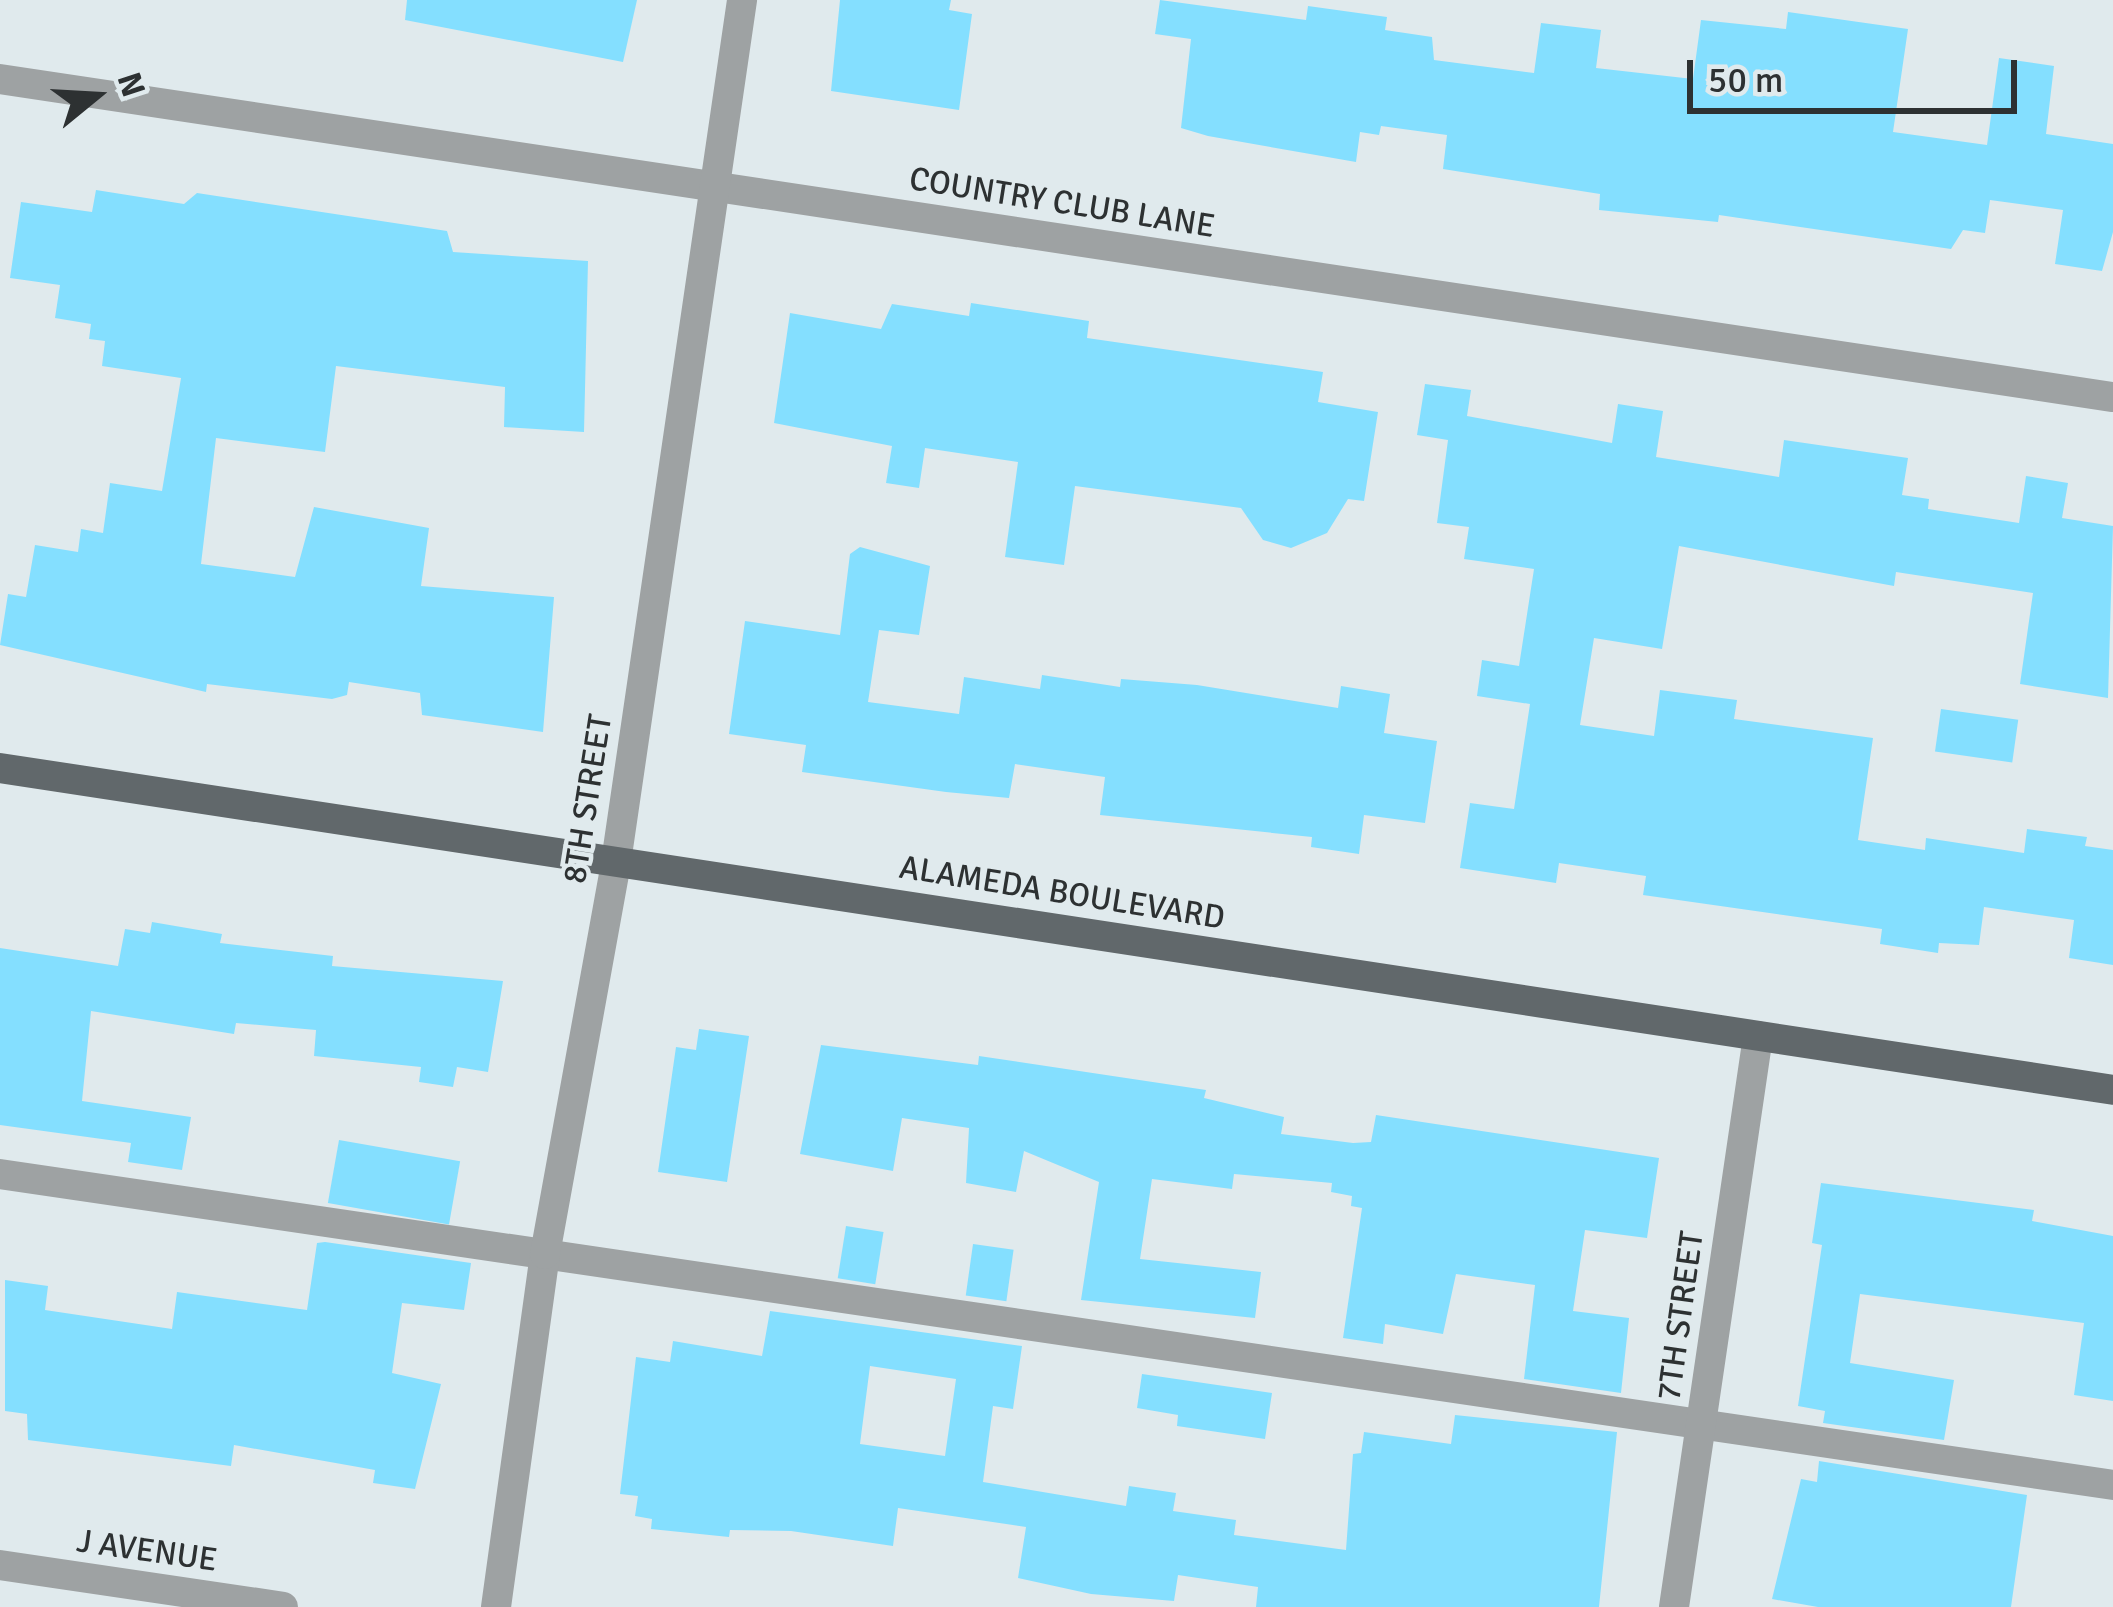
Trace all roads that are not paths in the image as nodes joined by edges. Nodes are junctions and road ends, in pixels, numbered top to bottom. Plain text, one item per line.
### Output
1 (742, 0) edge
2 (0, 79) edge
3 (715, 187) junction
4 (2113, 397) edge
5 (0, 768) edge
6 (616, 862) junction
7 (1758, 1036) junction
8 (2113, 1090) edge
9 (0, 1174) edge
10 (545, 1254) junction
11 (1701, 1425) junction
12 (2113, 1485) edge
13 (0, 1565) edge
14 (283, 1607) edge
15 (496, 1607) edge
16 (1674, 1607) edge

1 - 3 street, 8TH STREET
2 - 3 street, COUNTRY CLUB LANE
3 - 4 street, COUNTRY CLUB LANE
3 - 6 street, 8TH STREET
5 - 6 main road, ALAMEDA BOULEVARD
6 - 7 main road, ALAMEDA BOULEVARD
6 - 10 street, 8TH STREET
7 - 8 main road, ALAMEDA BOULEVARD
7 - 11 street, 7TH STREET
9 - 10 street
10 - 11 street
10 - 15 street, 8TH STREET
11 - 12 street
11 - 16 street, 7TH STREET
13 - 14 street, J AVENUE

